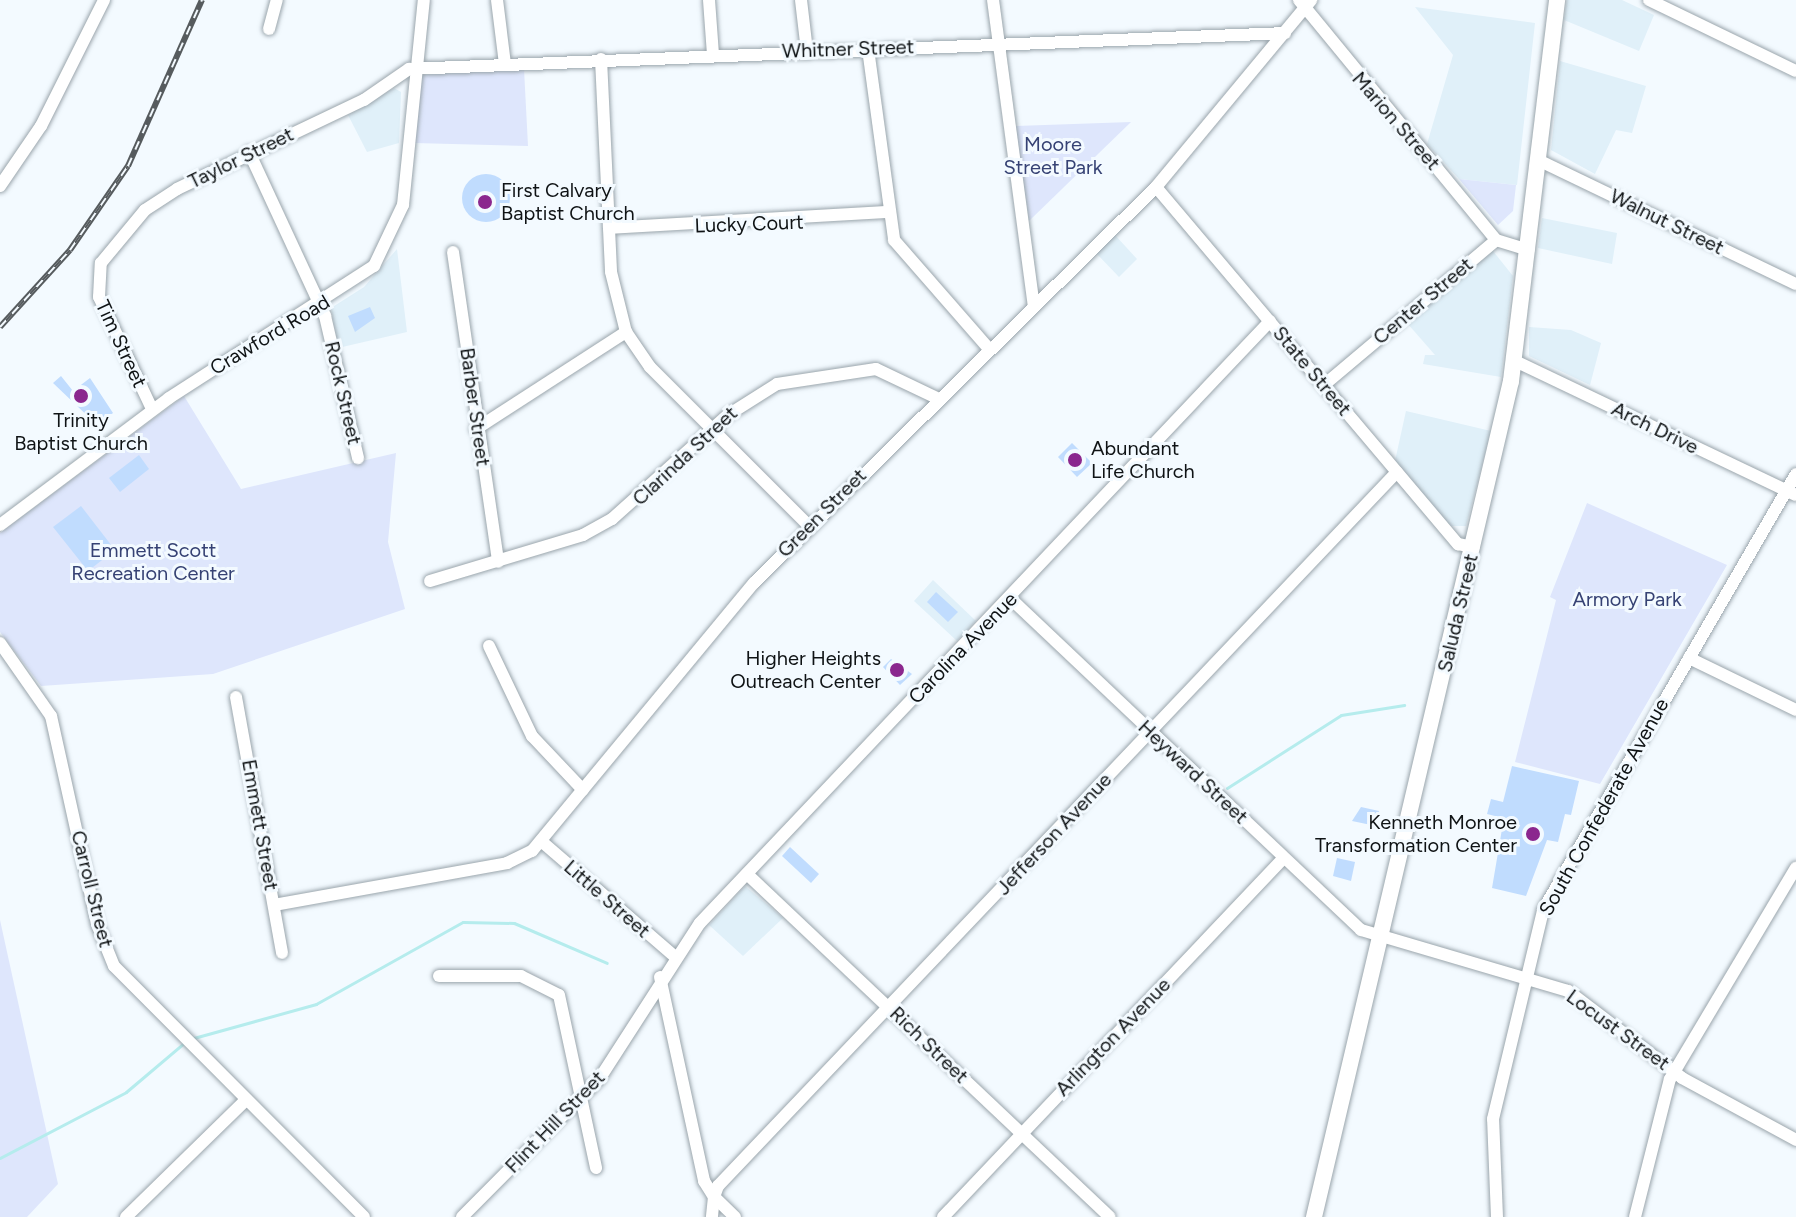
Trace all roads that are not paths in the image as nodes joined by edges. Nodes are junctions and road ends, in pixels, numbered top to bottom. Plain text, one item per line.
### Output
1 (104, 0) edge
2 (277, 0) edge
3 (424, 0) edge
4 (497, 0) edge
5 (709, 0) edge
6 (801, 0) edge
7 (993, 0) edge
8 (1311, 0) edge
9 (1557, 0) edge
10 (1649, 0) edge
11 (1301, 6) edge
12 (269, 29) dead end
13 (1285, 33) junction
14 (999, 43) junction
15 (868, 49) junction
16 (807, 51) junction
17 (713, 55) junction
18 (601, 59) junction
19 (505, 64) junction
20 (412, 69) junction
21 (1796, 71) edge
22 (249, 152) junction
23 (1538, 160) junction
24 (0, 186) edge
25 (1156, 187) junction
26 (889, 212) junction
27 (609, 228) junction
28 (1496, 240) junction
29 (1528, 250) junction
30 (453, 252) dead end
31 (95, 277) joint
32 (1796, 284) edge
33 (319, 304) junction
34 (1034, 306) junction
35 (1270, 321) junction
36 (626, 332) junction
37 (989, 349) junction
38 (1515, 361) junction
39 (1324, 385) junction
40 (939, 399) junction
41 (152, 409) junction
42 (476, 429) junction
43 (711, 429) junction
44 (358, 458) dead end
45 (1397, 472) junction
46 (1796, 474) edge
47 (1791, 493) edge
48 (0, 525) edge
49 (809, 526) junction
50 (1474, 547) junction
51 (498, 562) junction
52 (430, 581) dead end
53 (1010, 598) junction
54 (0, 643) edge
55 (489, 646) dead end
56 (1689, 658) junction
57 (236, 697) dead end
58 (1796, 710) edge
59 (1150, 732) junction
60 (583, 790) junction
61 (541, 841) junction
62 (1284, 858) junction
63 (1796, 868) edge
64 (747, 874) junction
65 (274, 905) junction
66 (1380, 939) junction
67 (282, 953) dead end
68 (674, 956) junction
69 (1524, 973) junction
70 (439, 976) dead end
71 (660, 977) junction
72 (890, 1006) junction
73 (1674, 1071) junction
74 (583, 1097) junction
75 (246, 1100) junction
76 (1022, 1133) junction
77 (1796, 1140) edge
78 (596, 1168) dead end
79 (714, 1197) junction
80 (126, 1217) edge
81 (364, 1217) edge
82 (462, 1217) edge
83 (712, 1217) edge
84 (735, 1217) edge
85 (943, 1217) edge
86 (1110, 1217) edge
87 (1314, 1217) edge
88 (1497, 1217) edge
89 (1635, 1217) edge

1 - 24 street
2 - 12 street
3 - 20 street, Crawford Road
4 - 19 street
5 - 17 street
6 - 16 street
7 - 14 street
8 - 11 street, Green Street
9 - 23 main road, Saluda Street
10 - 21 street
11 - 13 street, Green Street
11 - 28 street, Marion Street
13 - 14 street, Whitner Street
13 - 25 street, Green Street
14 - 15 street, Whitner Street
14 - 34 street
15 - 16 street, Whitner Street
15 - 26 street
16 - 17 street, Whitner Street
17 - 18 street, Whitner Street
18 - 19 street, Whitner Street
18 - 27 street
19 - 20 street, Whitner Street
20 - 22 street, Taylor Street
20 - 33 street, Crawford Road
22 - 31 street, Taylor Street
22 - 33 street, Rock Street
23 - 29 main road, Saluda Street
23 - 32 street, Walnut Street
25 - 34 street, Green Street
25 - 35 street, State Street
26 - 27 street, Lucky Court
26 - 37 street
27 - 36 street
28 - 29 street
28 - 39 street, Center Street
29 - 38 main road, Saluda Street
30 - 42 street, Barber Street
31 - 41 street, Tim Street
33 - 41 street, Crawford Road
33 - 44 street, Rock Street
34 - 37 street, Green Street
35 - 39 street, State Street
35 - 53 street, Carolina Avenue
36 - 42 street
36 - 43 street
37 - 40 street, Green Street
38 - 47 street, Arch Drive
38 - 50 main road, Saluda Street
39 - 45 street, State Street
40 - 43 street, Clarinda Street
40 - 49 street, Green Street
41 - 48 street, Crawford Road
42 - 51 street, Barber Street
43 - 49 street
43 - 51 street, Clarinda Street
45 - 50 street, State Street
45 - 59 street, Jefferson Avenue
46 - 47 street, South Confederate Avenue
47 - 56 street, South Confederate Avenue
49 - 60 street, Green Street
50 - 66 main road, Saluda Street
51 - 52 street, Clarinda Street
53 - 59 street, Heyward Street
53 - 64 street, Carolina Avenue
54 - 75 street, Carroll Street
55 - 60 street
56 - 58 street
56 - 69 street, South Confederate Avenue
57 - 65 street, Emmett Street
59 - 62 street, Heyward Street
59 - 72 street, Jefferson Avenue
60 - 61 street, Green Street
61 - 65 street, Green Street
61 - 68 street, Little Street
62 - 66 street, Heyward Street
62 - 76 street, Arlington Avenue
63 - 73 street
64 - 68 street, Carolina Avenue
64 - 72 street, Rich Street
65 - 67 street, Emmett Street
66 - 69 street, Locust Street
66 - 87 main road, Saluda Street
68 - 71 street, Carolina Avenue
69 - 73 street, Locust Street
69 - 88 street, South Confederate Avenue
70 - 74 street
71 - 74 street, Flint Hill Street
71 - 79 street
72 - 76 street, Rich Street
72 - 79 street, Jefferson Avenue
73 - 77 street, Locust Street
73 - 89 street
74 - 78 street
74 - 82 street, Flint Hill Street
75 - 80 street
75 - 81 street, Carroll Street
76 - 85 street, Arlington Avenue
76 - 86 street, Rich Street
79 - 83 street
79 - 84 street

